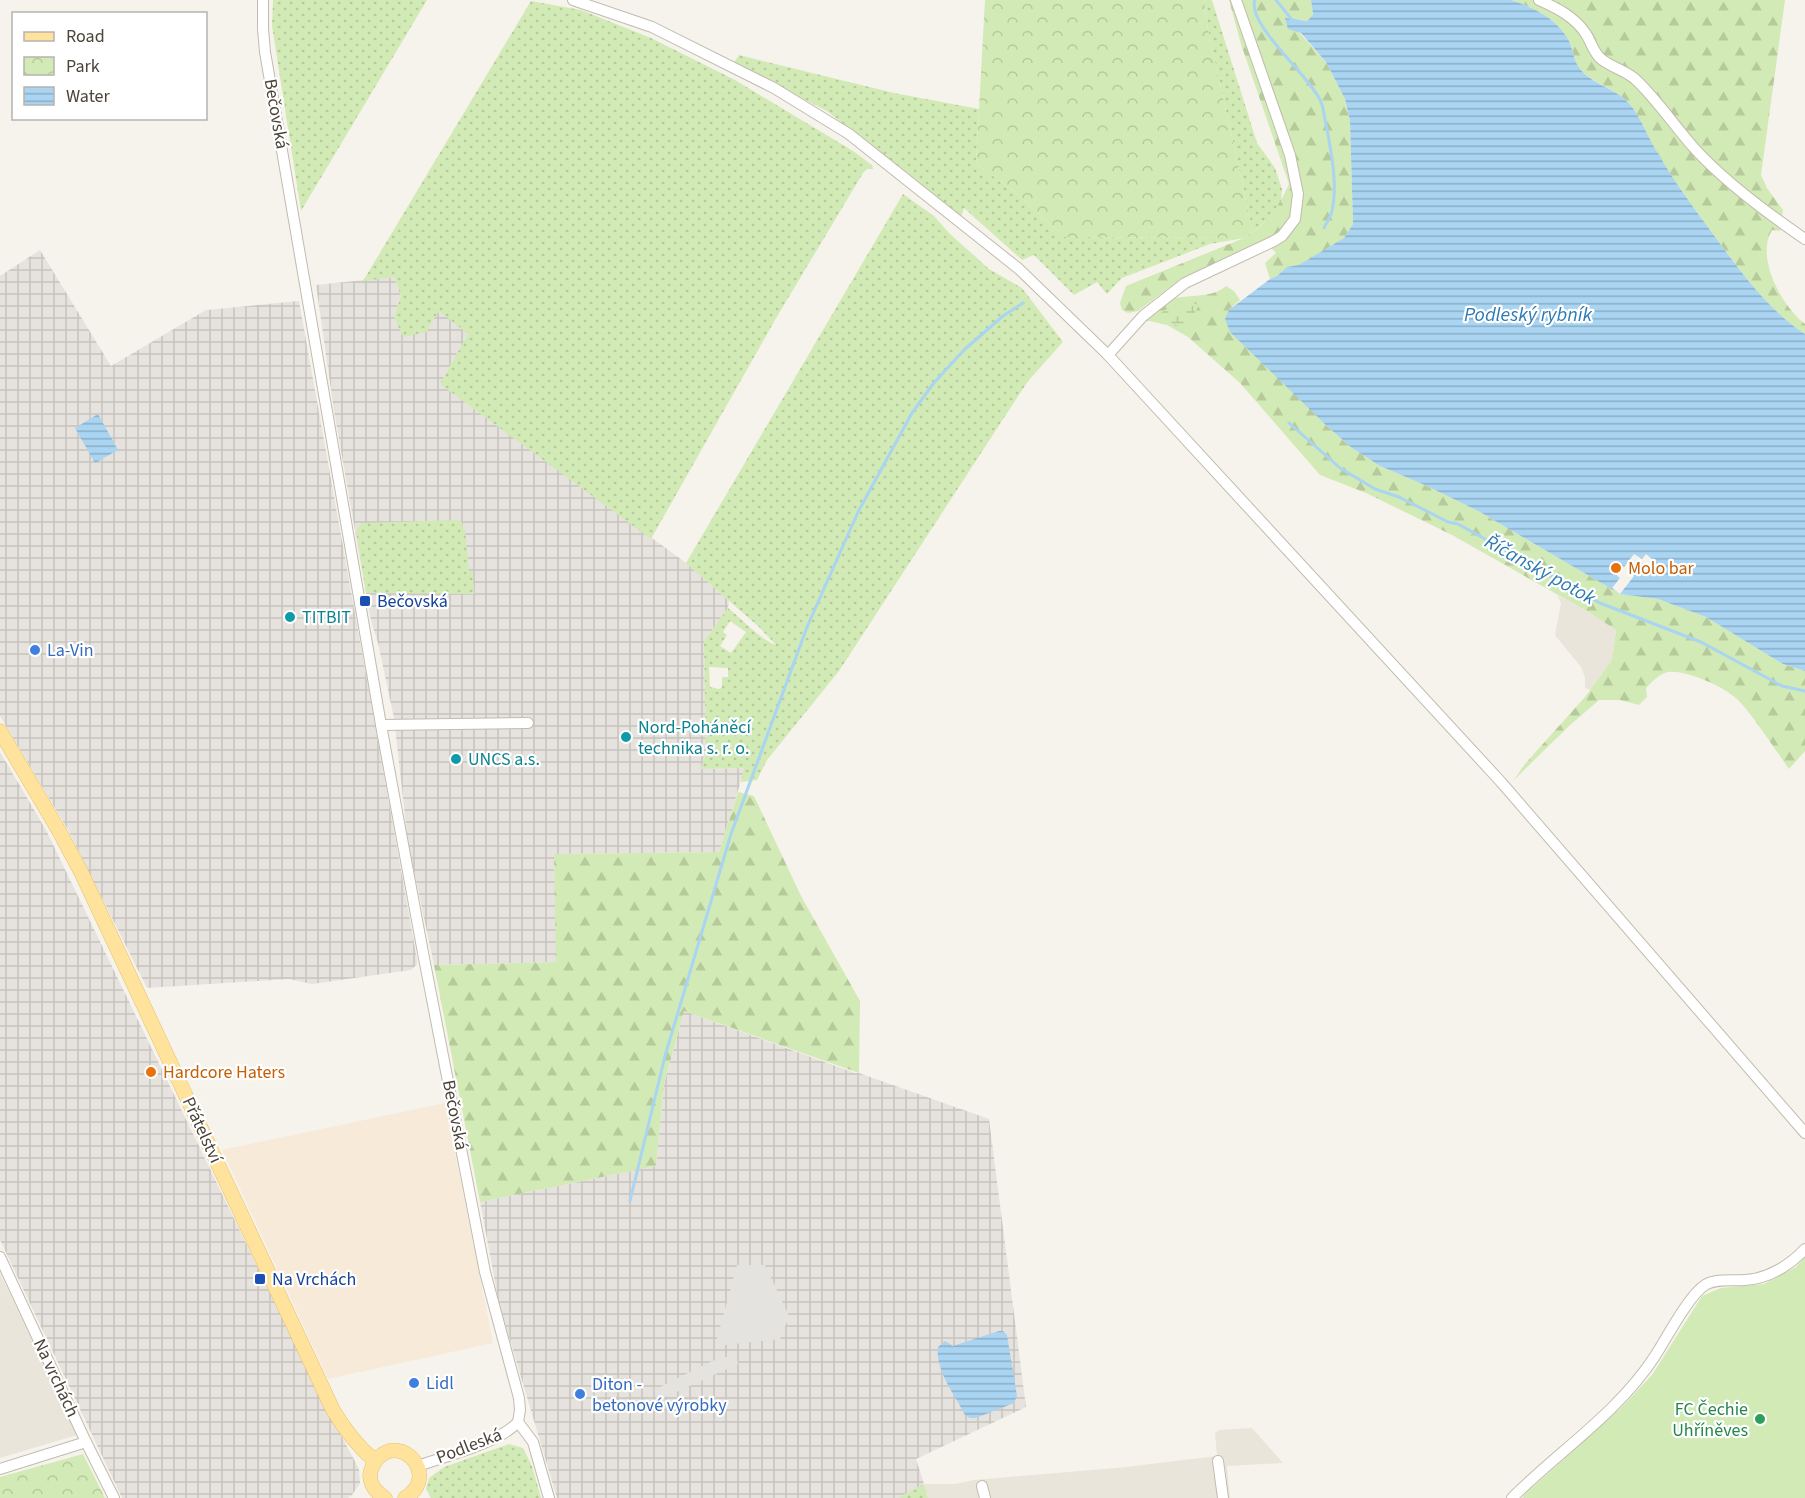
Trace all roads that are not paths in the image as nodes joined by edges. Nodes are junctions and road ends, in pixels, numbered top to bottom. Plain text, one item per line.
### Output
1 (263, 0) edge
2 (573, 0) edge
3 (1236, 0) edge
4 (1539, 0) edge
5 (1805, 239) edge
6 (1108, 355) junction
7 (528, 723) dead end
8 (381, 724) junction
9 (0, 731) edge
10 (1805, 1133) edge
11 (1805, 1249) edge
12 (0, 1257) edge
13 (518, 1422) junction
14 (86, 1442) junction
15 (375, 1461) junction
16 (1218, 1461) dead end
17 (418, 1466) junction
18 (0, 1468) edge
19 (982, 1486) dead end
20 (375, 1496) edge
21 (411, 1496) edge
22 (1516, 1496) edge
23 (114, 1498) edge
24 (549, 1498) edge
25 (985, 1498) edge
26 (1223, 1498) edge

1 - 8 street, Bečovská
2 - 6 street
3 - 6 street
4 - 5 street
6 - 10 street
7 - 8 street
8 - 13 street, Bečovská
9 - 15 main road, Přátelství
11 - 22 street
12 - 14 street, Na vrchách
13 - 17 street, Podleská
13 - 24 street
14 - 18 street
14 - 23 street, Na vrchách
15 - 17 main road
15 - 20 main road
16 - 26 street
17 - 21 main road
19 - 25 street

